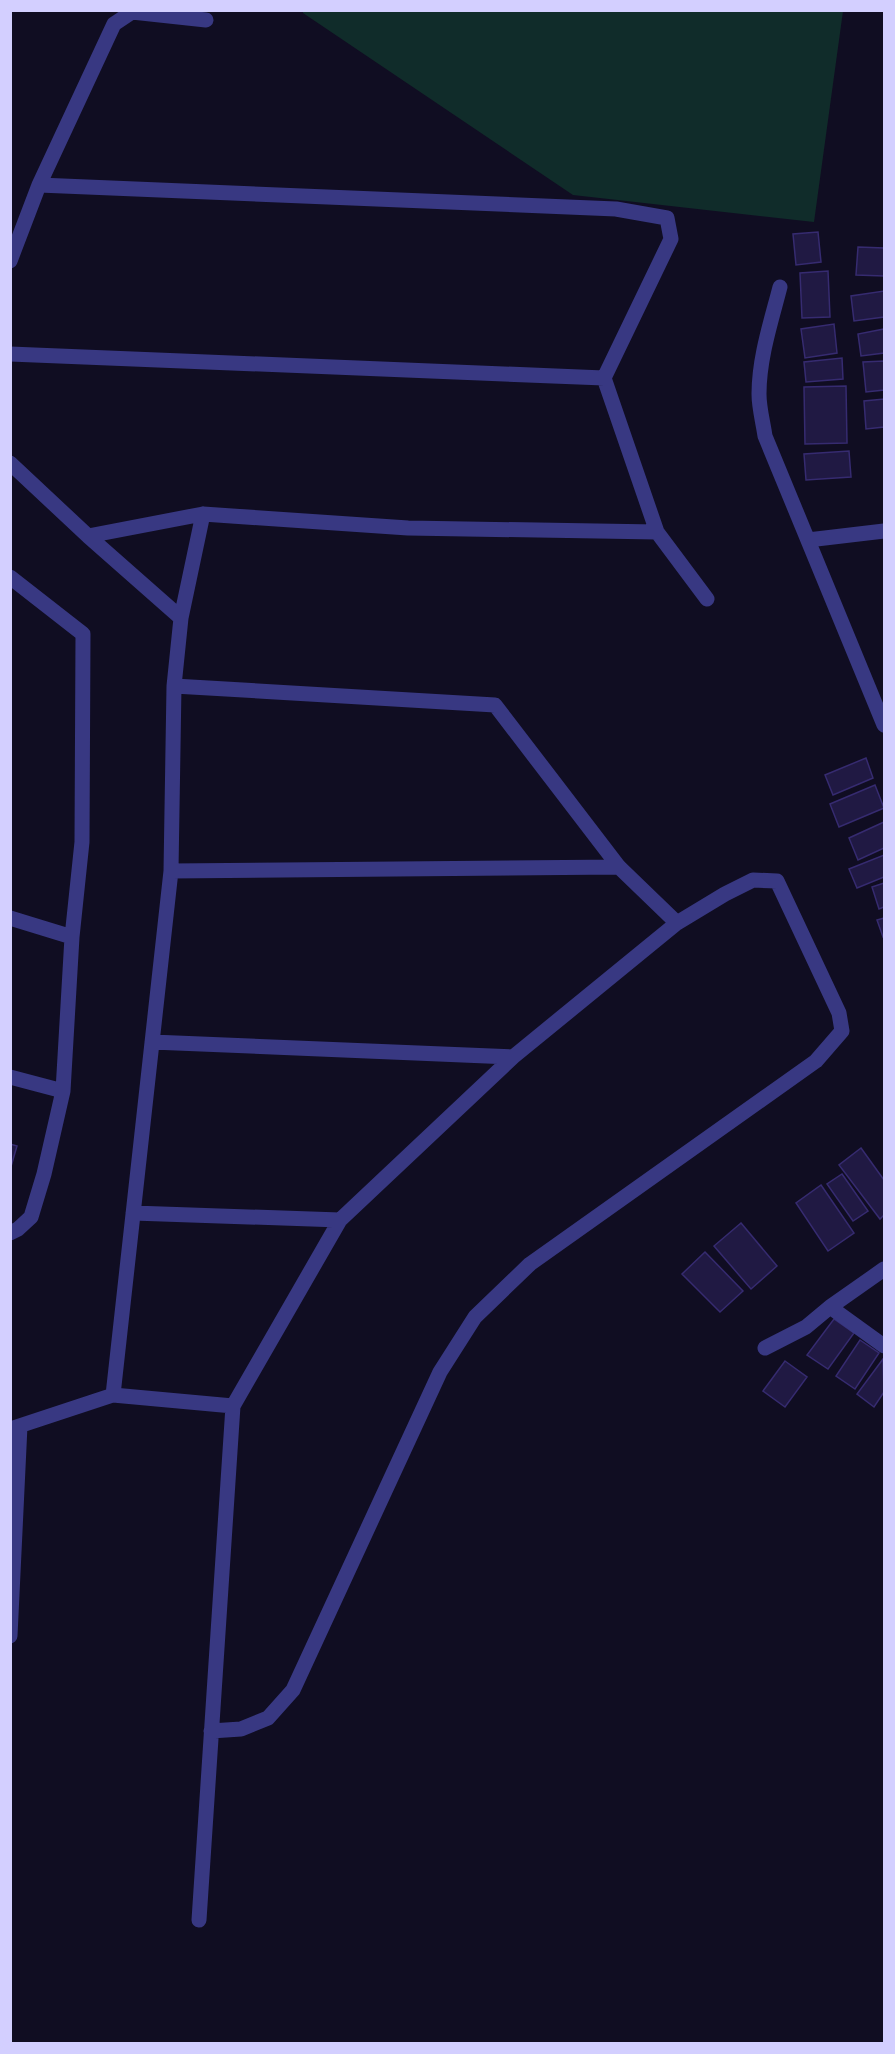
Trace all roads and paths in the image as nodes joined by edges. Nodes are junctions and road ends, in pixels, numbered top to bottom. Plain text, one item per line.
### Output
1 (206, 20) dead end
2 (39, 185) junction
3 (10, 261) edge
4 (780, 287) dead end
5 (10, 354) edge
6 (604, 378) junction
7 (10, 463) edge
8 (203, 514) junction
9 (885, 531) edge
10 (657, 532) junction
11 (88, 536) junction
12 (808, 540) junction
13 (10, 577) edge
14 (707, 599) dead end
15 (182, 618) junction
16 (174, 686) junction
17 (885, 725) edge
18 (619, 867) junction
19 (171, 871) junction
20 (10, 918) edge
21 (677, 923) junction
22 (72, 937) junction
23 (152, 1042) junction
24 (513, 1057) junction
25 (10, 1077) edge
26 (63, 1091) junction
27 (134, 1213) junction
28 (340, 1220) junction
29 (10, 1233) edge
30 (885, 1269) edge
31 (830, 1307) junction
32 (885, 1346) edge
33 (765, 1348) dead end
34 (114, 1395) junction
35 (233, 1406) junction
36 (15, 1428) edge
37 (10, 1636) edge
38 (211, 1731) junction
39 (199, 1920) dead end

1 - 2 street
2 - 3 street
2 - 6 street
4 - 12 street
5 - 6 street
6 - 10 street
7 - 11 street
8 - 10 street
8 - 11 street
8 - 15 street
9 - 12 street
10 - 14 street
11 - 15 street
12 - 17 street
13 - 22 street
15 - 16 street
16 - 18 street
16 - 19 street
18 - 19 street
18 - 21 street
19 - 23 street
20 - 22 street
21 - 24 street
21 - 38 street
22 - 26 street
23 - 24 street
23 - 27 street
24 - 28 street
25 - 26 street
26 - 29 street
27 - 28 street
27 - 34 street
28 - 35 street
30 - 31 street
31 - 32 street
31 - 33 street
34 - 35 street
34 - 36 street
35 - 38 street
36 - 37 street
38 - 39 street

